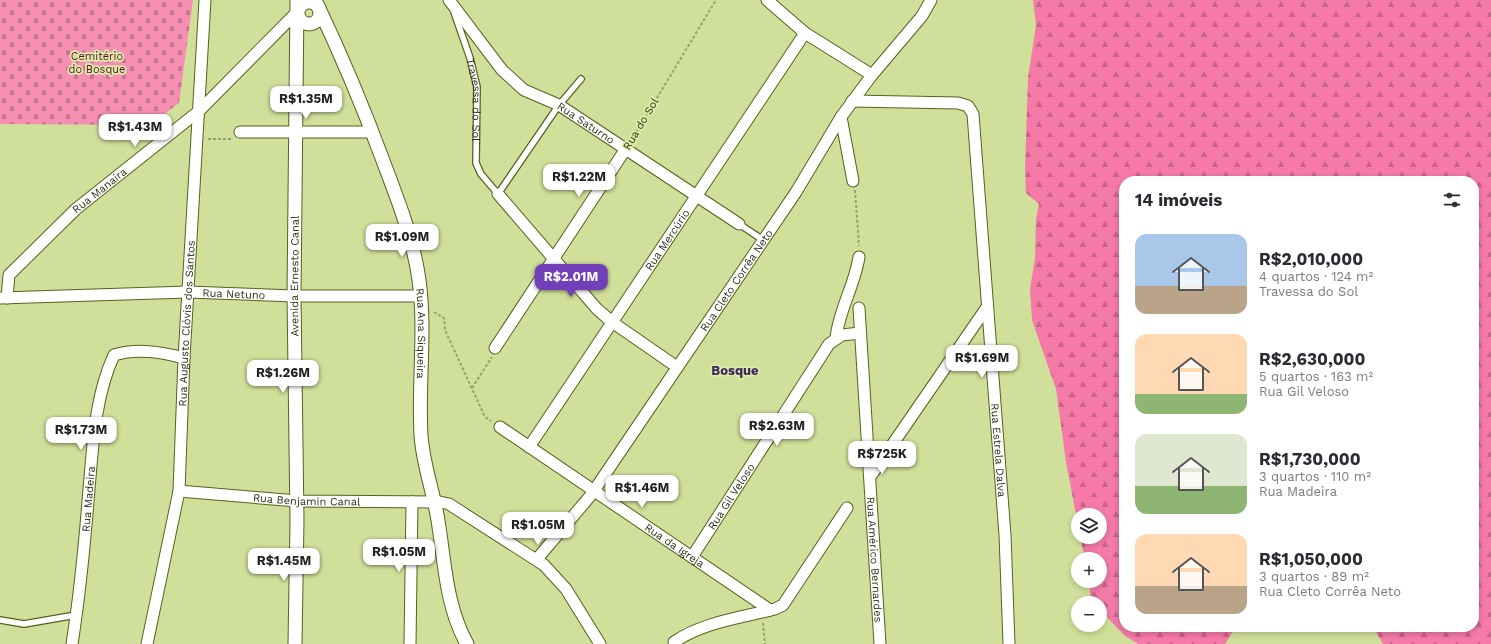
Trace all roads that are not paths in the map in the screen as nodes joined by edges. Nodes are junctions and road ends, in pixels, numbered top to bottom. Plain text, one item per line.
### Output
1 (205, 0) edge
2 (449, 0) edge
3 (767, 0) edge
4 (931, 0) edge
5 (317, 4) edge
6 (297, 6) edge
7 (312, 23) junction
8 (331, 32) junction
9 (805, 33) junction
10 (297, 53) junction
11 (872, 75) junction
12 (581, 79) dead end
13 (852, 101) junction
14 (558, 105) junction
15 (199, 111) junction
16 (841, 117) junction
17 (296, 132) junction
18 (372, 132) junction
19 (237, 136) road end
20 (625, 150) junction
21 (853, 181) road end
22 (498, 194) junction
23 (698, 196) junction
24 (739, 224) joint
25 (763, 240) junction
26 (859, 257) road end
27 (553, 259) junction
28 (188, 292) junction
29 (294, 296) junction
30 (420, 296) junction
31 (4, 298) edge
32 (987, 307) junction
33 (859, 308) dead end
34 (612, 322) junction
35 (860, 333) junction
36 (836, 338) junction
37 (495, 348) road end
38 (184, 358) junction
39 (677, 367) junction
40 (500, 427) dead end
41 (529, 447) junction
42 (870, 477) junction
43 (595, 490) junction
44 (179, 491) junction
45 (297, 501) junction
46 (412, 502) junction
47 (436, 502) junction
48 (847, 508) dead end
49 (692, 557) junction
50 (537, 559) junction
51 (770, 610) junction
52 (77, 615) junction
53 (0, 620) edge
54 (674, 642) dead end
55 (72, 644) edge
56 (147, 644) edge
57 (295, 644) edge
58 (410, 644) edge
59 (467, 644) edge
60 (600, 644) edge
61 (880, 644) edge
62 (1008, 644) edge

1 - 15 street, Rua Augusto Clóvis dos Santos
2 - 14 street, Rua Saturno
2 - 22 lane, Travessa do Sol
3 - 9 street
4 - 11 street, Rua Cleto Corrêa Neto
5 - 6 street
5 - 7 street
5 - 8 street, Rua Ana Siqueira
6 - 7 street
6 - 10 street, Avenida Ernesto Canal
6 - 15 street, Rua Manaíra
7 - 8 street
7 - 10 street, Avenida Ernesto Canal
8 - 18 street, Rua Ana Siqueira
9 - 11 street
9 - 23 street, Rua Mercúrio
10 - 17 street, Avenida Ernesto Canal
11 - 13 street, Rua Cleto Corrêa Neto
12 - 14 lane
13 - 16 street, Rua Cleto Corrêa Neto
13 - 32 street, Rua Estrela Dalva
14 - 20 street, Rua Saturno
14 - 22 lane
15 - 28 street, Rua Augusto Clóvis dos Santos
15 - 31 street, Rua Manaíra
16 - 21 street
16 - 25 street, Rua Cleto Corrêa Neto
17 - 18 street
17 - 19 street
17 - 29 street, Avenida Ernesto Canal
18 - 30 street, Rua Ana Siqueira
20 - 23 street, Rua Saturno
20 - 27 street, Rua do Sol
22 - 27 street, Travessa do Sol
23 - 24 street, Rua Saturno
23 - 34 street, Rua Mercúrio
24 - 25 lane, Rua Saturno
25 - 39 street, Rua Cleto Corrêa Neto
26 - 36 street
27 - 34 street, Travessa do Sol
27 - 37 street, Rua do Sol
28 - 29 street, Rua Netuno
28 - 31 street, Rua Netuno
28 - 38 street, Rua Augusto Clóvis dos Santos
29 - 30 street, Rua Netuno
29 - 45 street, Avenida Ernesto Canal
30 - 47 street, Rua Ana Siqueira
32 - 42 street
32 - 62 street, Rua Estrela Dalva
33 - 35 street, Rua Américo Bernardes
34 - 39 street, Travessa do Sol
34 - 41 street, Rua Mercúrio
35 - 36 street
35 - 42 street, Rua Américo Bernardes
36 - 49 street, Rua Gil Veloso
38 - 44 street, Rua Augusto Clóvis dos Santos
38 - 52 street, Rua Madeira
39 - 43 street, Rua Cleto Corrêa Neto
40 - 41 street, Rua da Igreja
41 - 43 street, Rua da Igreja
42 - 61 street, Rua Américo Bernardes
43 - 49 street, Rua da Igreja
43 - 50 street, Rua Cleto Corrêa Neto
44 - 45 street, Rua Benjamin Canal
44 - 56 street, Rua Augusto Clóvis dos Santos
45 - 46 street, Rua Benjamin Canal
45 - 57 street, Avenida Ernesto Canal
46 - 47 street, Rua Benjamin Canal
46 - 58 street
47 - 50 street, Rua Benjamin Canal
47 - 59 street, Rua Ana Siqueira
48 - 51 street
49 - 51 street, Rua da Igreja
50 - 60 street, Rua Benjamin Canal
51 - 54 street
52 - 53 lane
52 - 55 street, Rua Madeira

